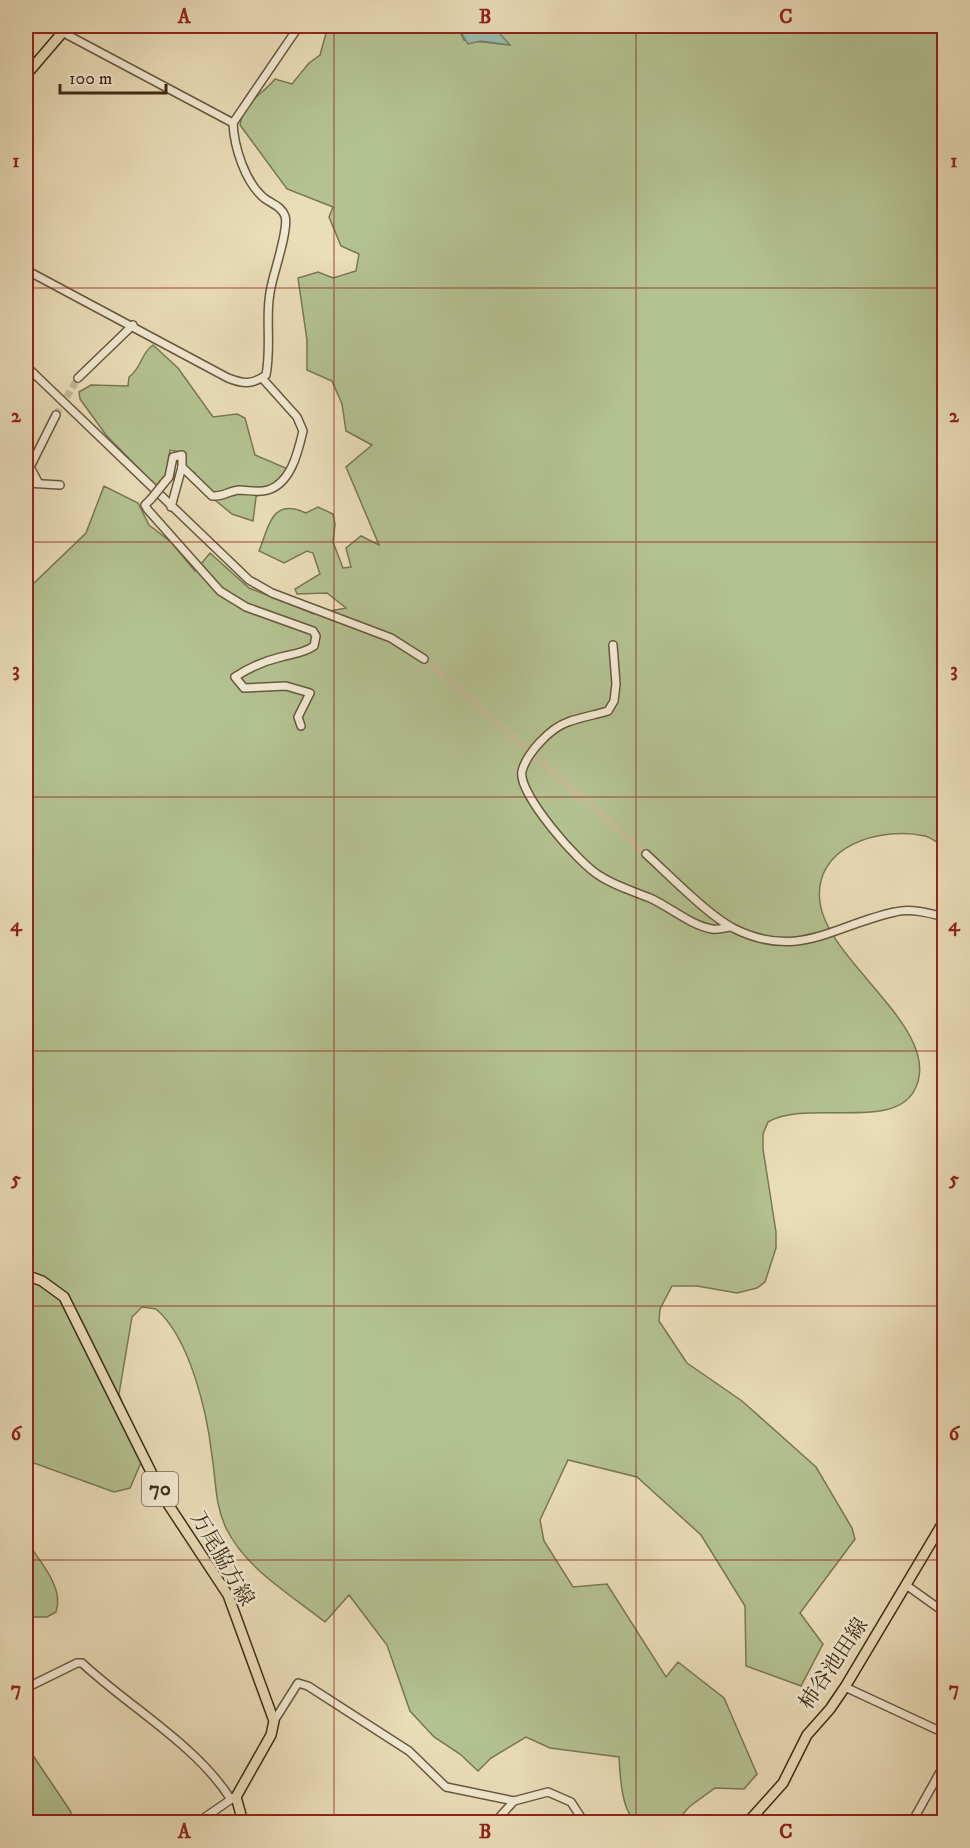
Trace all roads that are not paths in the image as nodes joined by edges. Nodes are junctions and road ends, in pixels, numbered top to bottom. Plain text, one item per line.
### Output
1 (299, 26) edge
2 (65, 29) edge
3 (26, 75) edge
4 (233, 123) junction
5 (26, 270) edge
6 (133, 325) junction
7 (26, 366) edge
8 (78, 378) tunnel mouth
9 (262, 378) junction
10 (56, 415) tunnel mouth
11 (28, 466) edge
12 (182, 466) junction
13 (26, 483) edge
14 (38, 483) junction
15 (60, 486) dead end
16 (171, 507) junction
17 (613, 645) dead end
18 (424, 659) tunnel mouth
19 (302, 726) dead end
20 (646, 854) tunnel mouth
21 (945, 917) edge
22 (730, 927) junction
23 (26, 1275) edge
24 (945, 1521) edge
25 (906, 1585) junction
26 (945, 1612) edge
27 (26, 1688) edge
28 (845, 1688) junction
29 (274, 1721) junction
30 (945, 1733) edge
31 (945, 1766) edge
32 (233, 1798) junction
33 (514, 1801) junction
34 (198, 1822) edge
35 (243, 1822) edge
36 (495, 1822) edge
37 (584, 1822) edge
38 (748, 1822) edge
39 (912, 1822) edge

1 - 4 street
2 - 3 main road
2 - 4 street
4 - 9 street
5 - 6 street
6 - 8 street
6 - 9 street
7 - 16 street
9 - 12 street
10 - 11 street
11 - 14 street
12 - 16 street
12 - 19 street, bridge
13 - 14 street
14 - 15 street
16 - 18 street
17 - 22 street
20 - 22 street
21 - 22 street
23 - 29 main road, 万尾脇方線 / 70
24 - 25 main road, 柿谷池田線
25 - 26 street
25 - 28 main road, 柿谷池田線
27 - 32 street
28 - 30 street
28 - 38 main road, 柿谷池田線
29 - 32 main road
29 - 33 street
31 - 39 street
32 - 34 street
32 - 35 main road
33 - 36 street
33 - 37 street

